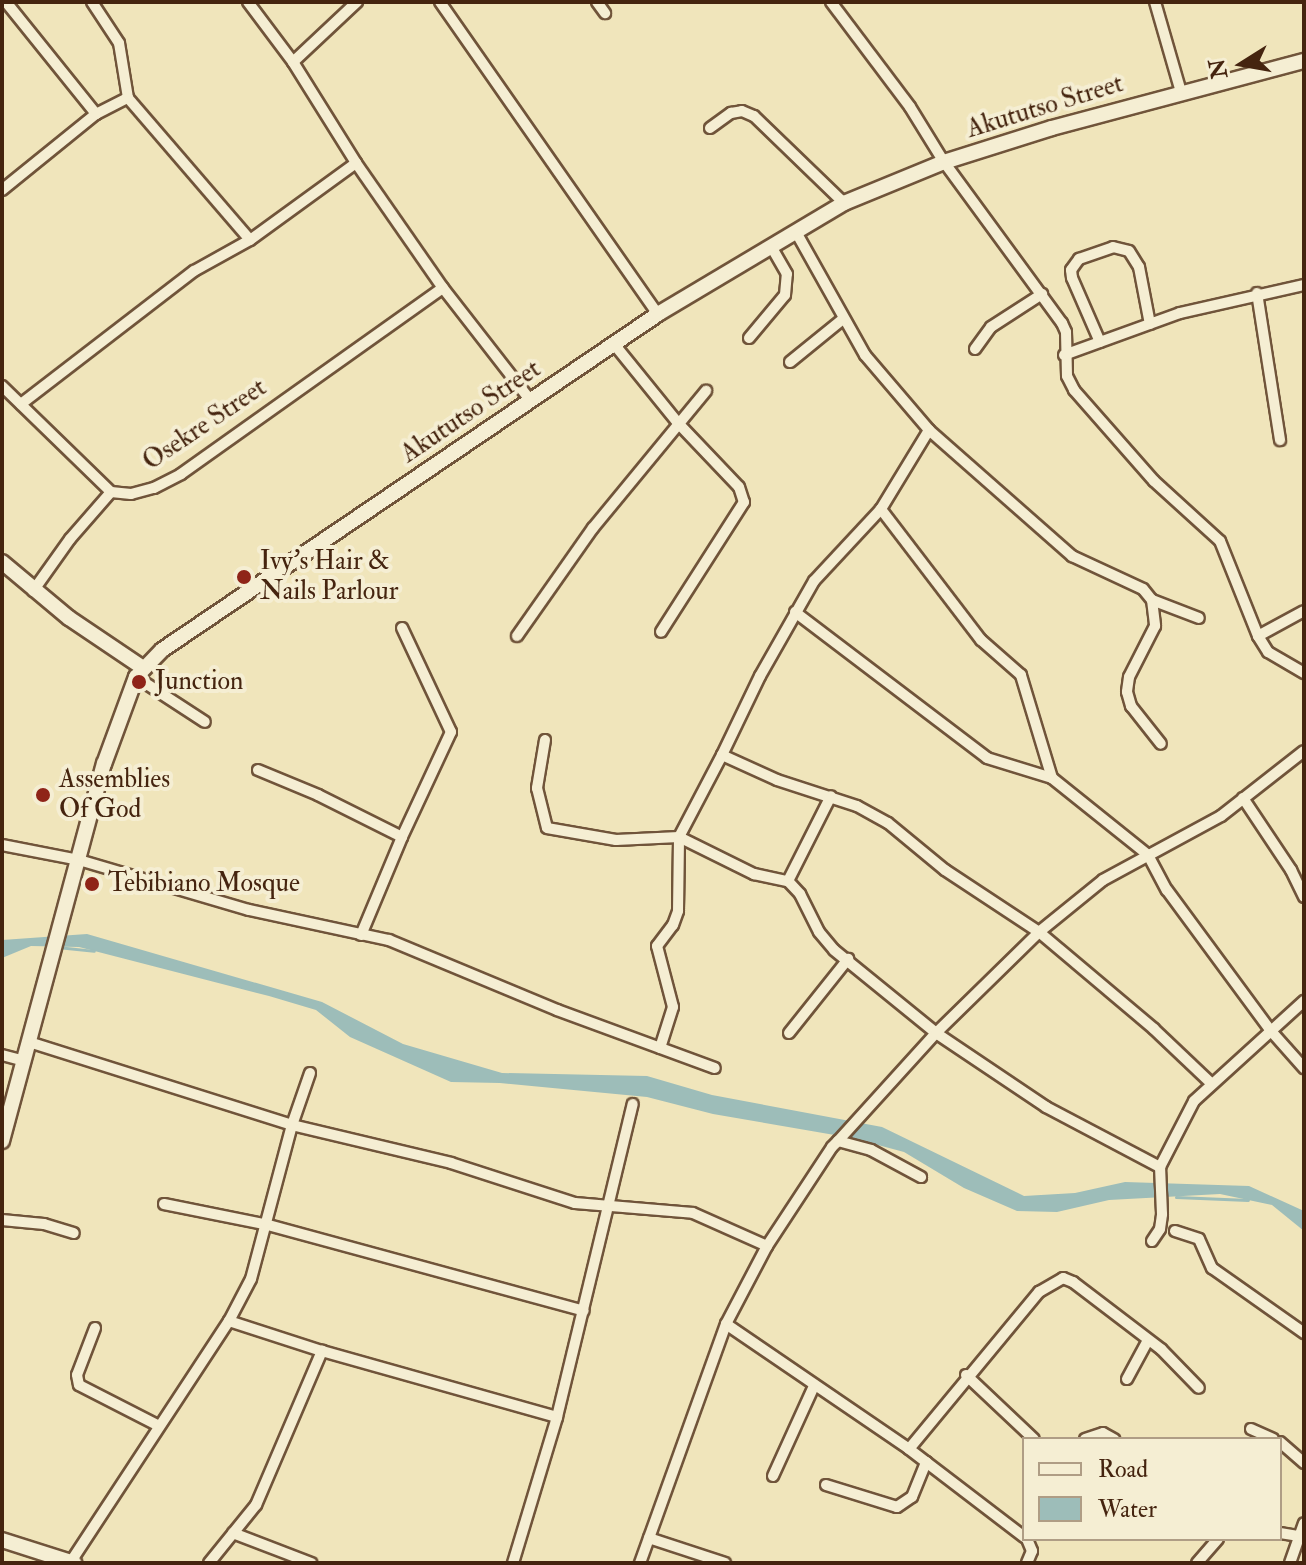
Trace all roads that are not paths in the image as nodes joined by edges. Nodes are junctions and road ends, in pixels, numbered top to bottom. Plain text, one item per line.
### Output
1 (92, 2) edge
2 (248, 2) edge
3 (357, 2) edge
4 (440, 2) edge
5 (597, 2) edge
6 (831, 2) edge
7 (1155, 2) edge
8 (5, 3) edge
9 (605, 13) dead end
10 (1304, 61) edge
11 (293, 62) junction
12 (1181, 92) junction
13 (128, 98) junction
14 (96, 114) junction
15 (710, 128) dead end
16 (944, 162) junction
17 (356, 163) junction
18 (2, 190) edge
19 (844, 203) junction
20 (796, 232) junction
21 (250, 240) junction
22 (771, 246) junction
23 (1304, 285) edge
24 (443, 288) junction
25 (1257, 293) junction
26 (1042, 294) junction
27 (658, 314) junction
28 (843, 319) junction
29 (1150, 324) junction
30 (749, 338) dead end
31 (1100, 342) junction
32 (614, 344) junction
33 (975, 349) dead end
34 (1064, 355) junction
35 (790, 362) dead end
36 (2, 386) edge
37 (706, 391) dead end
38 (531, 401) junction
39 (21, 404) junction
40 (678, 423) junction
41 (929, 430) junction
42 (1280, 440) dead end
43 (111, 492) junction
44 (881, 509) junction
45 (2, 562) edge
46 (33, 591) junction
47 (1152, 600) junction
48 (1304, 611) edge
49 (795, 612) junction
50 (1199, 618) dead end
51 (402, 628) dead end
52 (661, 632) dead end
53 (517, 636) dead end
54 (1258, 636) junction
55 (140, 672) junction
56 (1304, 673) edge
57 (205, 722) dead end
58 (545, 740) dead end
59 (1161, 744) dead end
60 (1304, 751) edge
61 (722, 755) junction
62 (258, 770) dead end
63 (1052, 778) junction
64 (831, 796) junction
65 (1243, 798) junction
66 (402, 837) junction
67 (679, 837) junction
68 (2, 845) edge
69 (1148, 855) junction
70 (79, 860) junction
71 (788, 881) junction
72 (1304, 897) edge
73 (1039, 932) junction
74 (361, 935) junction
75 (848, 959) junction
76 (1304, 1001) edge
77 (1271, 1031) junction
78 (789, 1033) dead end
79 (936, 1033) junction
80 (29, 1042) junction
81 (660, 1048) junction
82 (2, 1055) edge
83 (24, 1061) junction
84 (715, 1068) dead end
85 (1304, 1068) edge
86 (310, 1073) dead end
87 (1211, 1083) junction
88 (633, 1104) dead end
89 (292, 1125) junction
90 (841, 1138) junction
91 (2, 1141) edge
92 (1160, 1167) junction
93 (921, 1177) dead end
94 (164, 1204) dead end
95 (607, 1207) junction
96 (2, 1220) edge
97 (268, 1225) junction
98 (1175, 1231) dead end
99 (74, 1233) dead end
100 (1152, 1241) dead end
101 (767, 1246) junction
102 (584, 1311) junction
103 (229, 1321) junction
104 (726, 1324) junction
105 (95, 1328) dead end
106 (1304, 1333) edge
107 (1148, 1340) junction
108 (322, 1351) junction
109 (966, 1375) junction
110 (1127, 1379) dead end
111 (814, 1386) junction
112 (1199, 1388) dead end
113 (557, 1417) junction
114 (159, 1426) junction
115 (1251, 1429) dead end
116 (1032, 1437) edge
117 (1091, 1437) edge
118 (1110, 1437) edge
119 (1269, 1437) edge
120 (1282, 1444) edge
121 (909, 1449) junction
122 (926, 1462) junction
123 (1304, 1463) edge
124 (773, 1476) dead end
125 (826, 1485) dead end
126 (1304, 1523) edge
127 (233, 1533) junction
128 (1022, 1533) edge
129 (1282, 1533) edge
130 (1298, 1536) junction
131 (649, 1538) junction
132 (2, 1540) edge
133 (1027, 1541) edge
134 (1217, 1541) edge
135 (1204, 1561) edge
136 (71, 1563) edge
137 (209, 1563) edge
138 (311, 1563) edge
139 (513, 1563) edge
140 (640, 1563) edge
141 (725, 1563) edge
142 (1027, 1563) edge
143 (1290, 1563) edge

1 - 13 street
2 - 11 street
3 - 11 street
4 - 27 street
5 - 9 street
6 - 16 street
7 - 12 street
8 - 14 street
10 - 12 street, Akututso Street
11 - 17 street
12 - 16 street, Akututso Street
13 - 14 street
13 - 21 street
14 - 18 street
15 - 19 street
16 - 19 street, Akututso Street
16 - 26 street
17 - 21 street
17 - 24 street
19 - 20 street, Akututso Street
20 - 22 street, Akututso Street
20 - 28 street
21 - 39 street
22 - 27 street, Akututso Street
22 - 30 street
23 - 25 street
24 - 38 street
24 - 43 street, Osekre Street
25 - 29 street
25 - 42 street
26 - 33 street
26 - 34 street
27 - 32 street, Akututso Street
28 - 35 street
28 - 41 street
29 - 31 street
29 - 31 street
31 - 34 street
32 - 38 street, Akututso Street
32 - 40 street
34 - 54 street
36 - 39 street
37 - 40 street
38 - 55 street, Akututso Street
39 - 43 street
40 - 52 street
40 - 53 street
41 - 44 street
41 - 47 street
43 - 46 street
44 - 49 street
44 - 63 street
45 - 46 street
46 - 55 street
47 - 50 street
47 - 59 street
48 - 54 street
49 - 61 street
49 - 63 street
51 - 66 street
54 - 56 street
55 - 57 street
55 - 70 street, Akututso Street
58 - 67 street
60 - 65 street
61 - 64 street
61 - 67 street
62 - 66 street
63 - 69 street
64 - 71 street
64 - 73 street
65 - 69 street
65 - 72 street
66 - 74 street
67 - 71 street
67 - 81 street
68 - 70 street
69 - 73 street
69 - 77 street
70 - 74 street
70 - 80 street, Akututso Street
71 - 75 street
73 - 79 street
73 - 87 street
74 - 81 street
75 - 78 street
75 - 79 street
76 - 77 street
77 - 85 street
77 - 87 street
79 - 90 street
79 - 92 street
80 - 83 street, Akututso Street
80 - 89 street
81 - 84 street
82 - 83 street
83 - 91 street, Akututso Street
86 - 89 street
87 - 92 street
88 - 95 street
89 - 95 street
89 - 97 street
90 - 93 street
90 - 101 street
92 - 100 street
94 - 97 street
95 - 101 street
95 - 102 street
96 - 99 street
97 - 102 street
97 - 103 street
98 - 106 street
101 - 104 street
102 - 113 street
103 - 108 street
103 - 114 street
104 - 111 street
104 - 131 street
105 - 114 street
107 - 109 street
107 - 110 street
107 - 112 street
108 - 113 street
108 - 127 street
109 - 116 street
109 - 121 street
111 - 121 street
111 - 124 street
113 - 139 street
114 - 136 street
115 - 119 street
117 - 118 street
120 - 123 street
121 - 122 street
122 - 125 street
122 - 128 street
126 - 130 street
127 - 137 street
127 - 138 street
129 - 130 street
130 - 143 street
131 - 140 street
131 - 141 street
132 - 136 street
133 - 142 street
134 - 135 street

